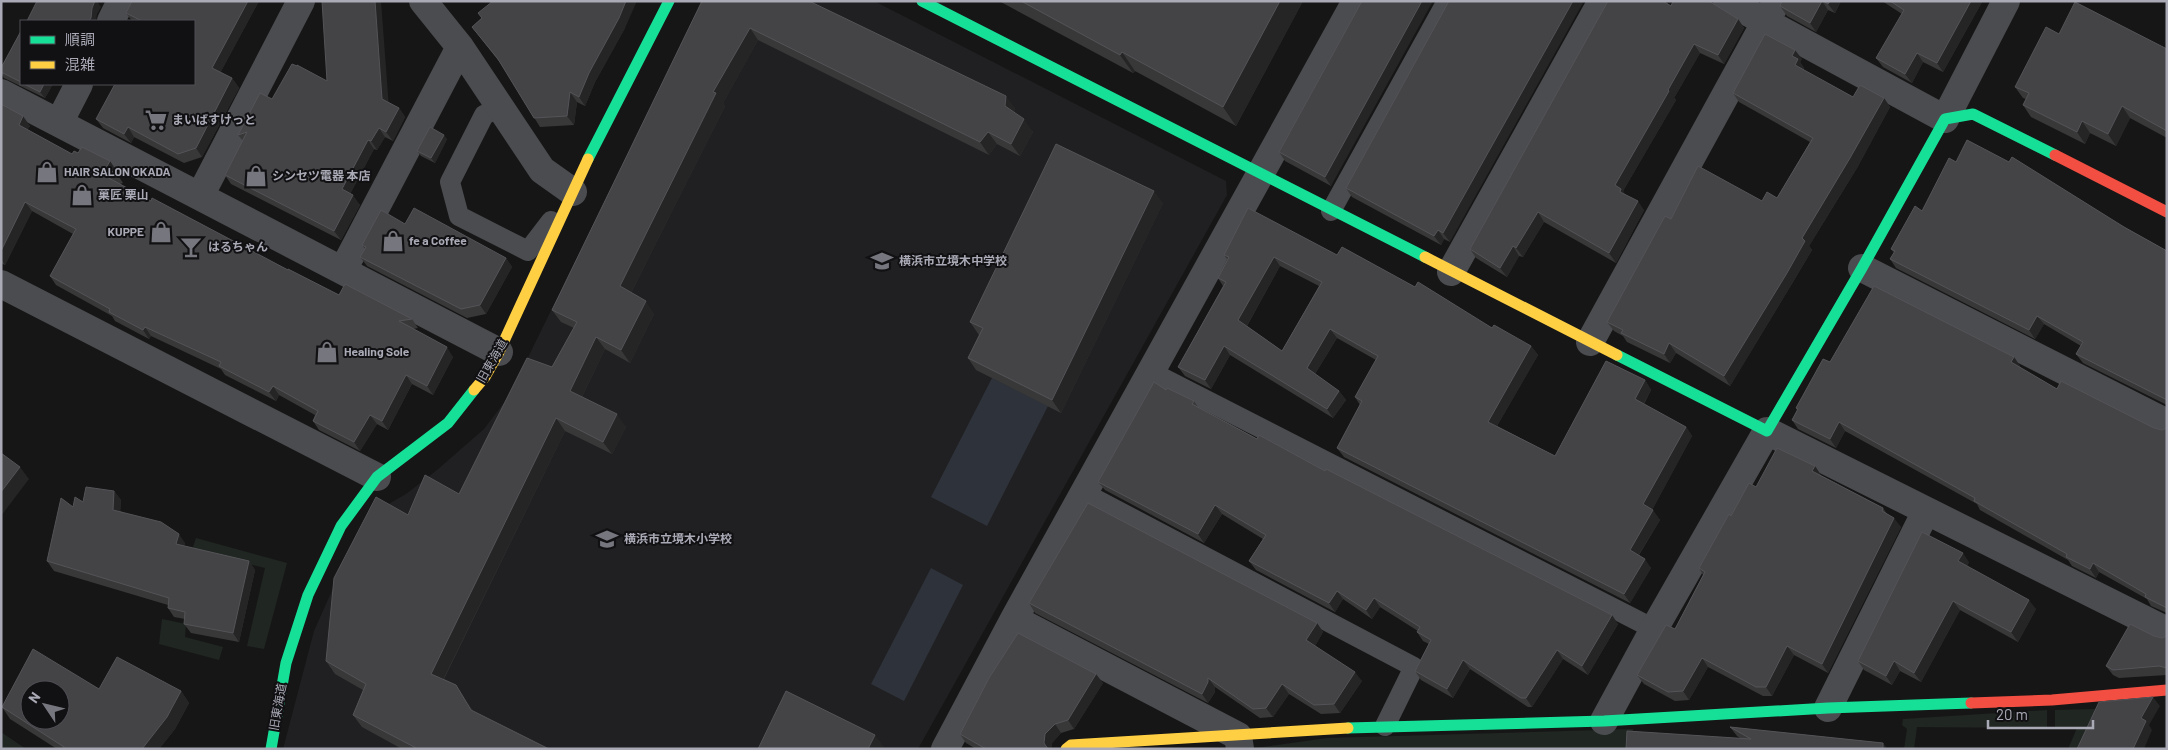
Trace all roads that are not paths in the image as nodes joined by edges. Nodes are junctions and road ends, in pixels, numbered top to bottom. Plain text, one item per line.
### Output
1 (121, 1) edge
2 (301, 1) edge
3 (423, 1) edge
4 (669, 1) edge
5 (922, 1) edge
6 (1356, 1) edge
7 (1447, 1) edge
8 (1602, 1) edge
9 (1726, 1) edge
10 (2006, 1) edge
11 (1771, 12) edge
12 (112, 20) edge
13 (460, 47) junction
14 (78, 85) edge
15 (1, 93) edge
16 (500, 106) junction
17 (1945, 118) junction
18 (59, 124) junction
19 (1260, 175) junction
20 (573, 192) junction
21 (200, 196) junction
22 (1332, 211) junction
23 (2167, 212) edge
24 (1862, 268) junction
25 (342, 270) junction
26 (1452, 272) junction
27 (1, 284) edge
28 (1590, 342) junction
29 (499, 352) junction
30 (1152, 372) junction
31 (2167, 423) edge
32 (1768, 432) junction
33 (377, 477) junction
34 (1084, 494) junction
35 (1926, 510) junction
36 (1014, 619) junction
37 (1654, 629) junction
38 (2167, 631) edge
39 (2167, 690) edge
40 (1828, 708) junction
41 (1604, 721) junction
42 (1385, 726) junction
43 (1239, 742) edge
44 (271, 749) edge
45 (945, 749) edge
46 (1066, 749) edge

1 - 12 street
2 - 21 street
3 - 13 street
4 - 20 street, 旧東海道
5 - 19 street
6 - 19 street
7 - 22 lane
8 - 26 street
9 - 11 street
10 - 17 street
11 - 17 street
11 - 28 street
13 - 16 street
13 - 25 street
14 - 18 street
15 - 18 street
16 - 20 street
16 - 20 lane
17 - 23 street
17 - 24 street
18 - 21 street
19 - 22 street
19 - 30 street
20 - 29 street, 旧東海道
21 - 25 street
22 - 26 street
24 - 31 street
24 - 32 street
25 - 29 street
26 - 28 street
27 - 33 street
28 - 32 street
29 - 33 street, 旧東海道
30 - 34 street
30 - 37 lane
32 - 35 street
32 - 37 street
33 - 44 street, 旧東海道
34 - 36 street
34 - 42 lane
35 - 38 street
35 - 40 street
36 - 43 street
36 - 45 street
37 - 41 street
39 - 40 street
40 - 41 street
41 - 42 street
42 - 43 street
43 - 46 street

